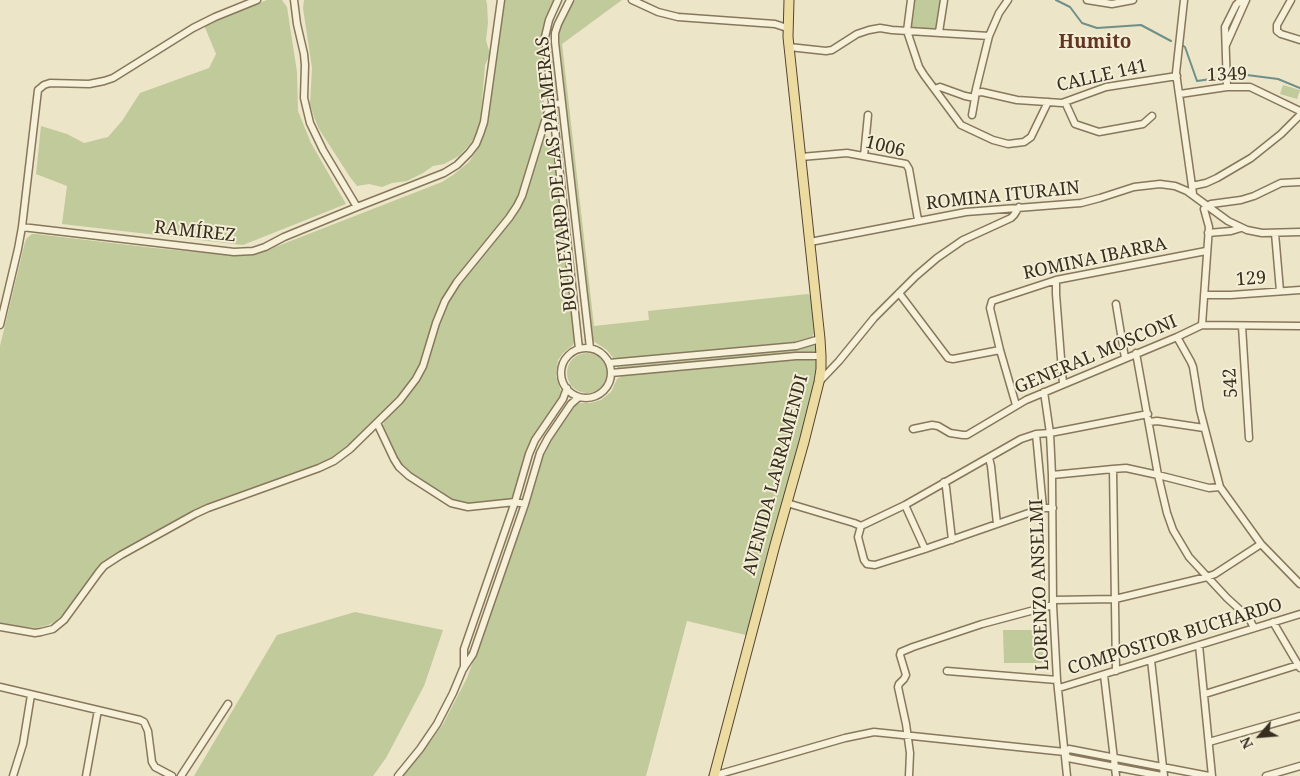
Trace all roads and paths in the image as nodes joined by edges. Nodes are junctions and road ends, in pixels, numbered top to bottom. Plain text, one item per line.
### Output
1 (256, 0) edge
2 (294, 0) edge
3 (501, 0) edge
4 (558, 0) edge
5 (570, 0) edge
6 (632, 0) edge
7 (789, 0) edge
8 (911, 0) edge
9 (944, 0) edge
10 (1008, 0) edge
11 (1087, 0) edge
12 (1133, 0) edge
13 (1184, 0) edge
14 (1241, 0) edge
15 (1246, 0) edge
16 (1290, 0) edge
17 (788, 28) junction
18 (907, 31) junction
19 (938, 32) junction
20 (989, 36) junction
21 (1300, 40) edge
22 (1225, 46) junction
23 (789, 47) junction
24 (1176, 76) junction
25 (1227, 88) junction
26 (935, 89) junction
27 (1180, 94) junction
28 (975, 96) junction
29 (562, 102) junction
30 (1048, 102) junction
31 (1065, 102) junction
32 (553, 104) junction
33 (1300, 111) edge
34 (868, 115) dead end
35 (972, 115) dead end
36 (1300, 115) edge
37 (1152, 116) dead end
38 (864, 156) junction
39 (801, 157) junction
40 (1300, 182) edge
41 (1192, 186) junction
42 (1194, 196) junction
43 (1207, 206) junction
44 (356, 207) junction
45 (1019, 207) junction
46 (918, 220) junction
47 (22, 227) junction
48 (1241, 228) junction
49 (1300, 232) edge
50 (1208, 233) junction
51 (1274, 233) junction
52 (810, 242) junction
53 (1206, 251) junction
54 (1056, 280) junction
55 (1300, 290) edge
56 (1280, 292) junction
57 (899, 293) junction
58 (1204, 294) junction
59 (1116, 304) dead end
60 (0, 325) edge
61 (1202, 325) junction
62 (1242, 326) junction
63 (1300, 326) edge
64 (1176, 337) junction
65 (820, 339) junction
66 (590, 348) junction
67 (579, 349) junction
68 (1000, 350) junction
69 (1136, 353) junction
70 (822, 356) junction
71 (1125, 358) junction
72 (609, 363) junction
73 (611, 373) junction
74 (819, 382) junction
75 (1063, 384) junction
76 (567, 388) junction
77 (1044, 392) junction
78 (579, 397) junction
79 (1016, 405) junction
80 (1148, 414) junction
81 (1149, 422) junction
82 (377, 423) junction
83 (914, 428) dead end
84 (1204, 428) junction
85 (1050, 433) junction
86 (1036, 434) junction
87 (1249, 438) dead end
88 (989, 458) junction
89 (1114, 469) junction
90 (1052, 475) junction
91 (1158, 475) junction
92 (944, 482) junction
93 (1220, 488) junction
94 (515, 502) junction
95 (787, 503) junction
96 (525, 504) junction
97 (905, 505) junction
98 (1043, 508) junction
99 (1052, 508) junction
100 (996, 524) junction
101 (861, 526) junction
102 (952, 540) junction
103 (1261, 544) junction
104 (925, 549) junction
105 (1207, 577) junction
106 (1300, 584) edge
107 (1115, 599) junction
108 (1054, 603) junction
109 (1300, 614) edge
110 (1273, 622) junction
111 (0, 628) edge
112 (1254, 628) junction
113 (1199, 645) junction
114 (1151, 660) junction
115 (1299, 667) edge
116 (464, 669) junction
117 (947, 671) dead end
118 (1116, 671) junction
119 (1104, 675) junction
120 (1058, 680) junction
121 (0, 687) edge
122 (1059, 688) junction
123 (1205, 694) junction
124 (31, 695) junction
125 (228, 704) dead end
126 (98, 710) junction
127 (1300, 716) edge
128 (908, 736) junction
129 (1209, 742) junction
130 (1065, 752) junction
131 (1114, 758) junction
132 (1115, 766) junction
133 (1300, 766) edge
134 (1163, 768) junction
135 (13, 776) edge
136 (86, 776) edge
137 (172, 776) edge
138 (181, 776) edge
139 (398, 776) edge
140 (713, 776) edge
141 (908, 776) edge
142 (1067, 776) edge
143 (1116, 776) edge
144 (1163, 776) edge
145 (1211, 776) edge
146 (1266, 776) edge

1 - 47 street
2 - 44 street
3 - 44 street, RAMÍREZ
4 - 32 street, BOULEVARD DE LAS PALMERAS
5 - 29 street, BOULEVARD DE LAS PALMERAS
6 - 17 street
7 - 17 main road, AVENIDA LARRAMENDI
8 - 18 street
9 - 19 street
10 - 20 street
11 - 12 street
13 - 24 street
14 - 22 street
15 - 22 street
16 - 21 street
17 - 23 main road, AVENIDA LARRAMENDI
18 - 19 street
18 - 23 street
18 - 26 street, CALLE 141
19 - 20 street
20 - 28 street
22 - 25 street
23 - 39 main road, AVENIDA LARRAMENDI
24 - 27 street
24 - 31 street, CALLE 141
25 - 27 street, 1349
25 - 33 street, 1349
26 - 28 street
26 - 30 street, CALLE 141
27 - 41 street
28 - 30 street
28 - 35 street
29 - 32 street
29 - 66 street, BOULEVARD DE LAS PALMERAS
30 - 31 street, CALLE 141
31 - 37 street
32 - 67 street, BOULEVARD DE LAS PALMERAS
32 - 82 street
34 - 38 street
36 - 41 street
38 - 39 street, 1006
38 - 46 street, 1006
39 - 52 main road, AVENIDA LARRAMENDI
40 - 43 street
41 - 42 street
42 - 43 street, ROMINA ITURAIN
42 - 45 street, ROMINA ITURAIN
43 - 48 street, ROMINA ITURAIN
43 - 50 street
44 - 47 street, RAMÍREZ
45 - 46 street, ROMINA ITURAIN
45 - 57 street
46 - 52 street, ROMINA ITURAIN
47 - 60 street
48 - 50 street
48 - 51 street
49 - 51 street
50 - 53 street
51 - 56 street
52 - 65 main road, AVENIDA LARRAMENDI
53 - 54 street, ROMINA IBARRA
53 - 58 street
54 - 68 street, ROMINA IBARRA
54 - 75 street
55 - 56 street, 129
56 - 58 street, 129
57 - 68 street
57 - 74 street
58 - 61 street
59 - 71 street
61 - 62 street, GENERAL MOSCONI
61 - 64 street, GENERAL MOSCONI
62 - 63 street, GENERAL MOSCONI
62 - 87 street, 542
64 - 69 street, GENERAL MOSCONI
64 - 84 street
65 - 70 main road, AVENIDA LARRAMENDI
65 - 72 street
66 - 67 street
66 - 72 street
67 - 76 street
68 - 79 street
69 - 71 street, GENERAL MOSCONI
69 - 80 street
70 - 73 street
70 - 74 main road, AVENIDA LARRAMENDI
71 - 75 street, GENERAL MOSCONI
72 - 73 street
73 - 78 street
74 - 95 main road, AVENIDA LARRAMENDI
75 - 77 street, GENERAL MOSCONI
76 - 78 street
76 - 94 street
77 - 79 street, GENERAL MOSCONI
77 - 85 street, LORENZO ANSELMI
78 - 96 street
79 - 83 street, GENERAL MOSCONI
80 - 81 street
80 - 85 street
81 - 84 street
81 - 91 street
82 - 94 street
82 - 111 street
84 - 93 street
85 - 86 street
85 - 90 street, LORENZO ANSELMI
86 - 88 street
86 - 98 street
88 - 92 street
88 - 100 street
89 - 90 street
89 - 91 street
89 - 107 street
90 - 99 street, LORENZO ANSELMI
91 - 93 street
91 - 105 street
92 - 97 street
92 - 102 street
93 - 103 street
94 - 96 street
94 - 116 street
95 - 101 street
95 - 140 main road, AVENIDA LARRAMENDI
96 - 116 street
97 - 101 street
97 - 104 street
98 - 99 street
98 - 100 street
99 - 108 street, LORENZO ANSELMI
100 - 102 street
101 - 104 street
102 - 104 street
103 - 105 street
103 - 106 street
105 - 107 street
105 - 112 street
107 - 108 street
107 - 118 street
108 - 120 street, LORENZO ANSELMI
108 - 128 street
109 - 110 street, COMPOSITOR BUCHARDO
110 - 112 street, COMPOSITOR BUCHARDO
110 - 115 street
112 - 113 street, COMPOSITOR BUCHARDO
113 - 114 street, COMPOSITOR BUCHARDO
113 - 123 street
114 - 118 street, COMPOSITOR BUCHARDO
114 - 134 street
115 - 123 street
116 - 139 street
117 - 120 street
118 - 119 street, COMPOSITOR BUCHARDO
119 - 122 street, COMPOSITOR BUCHARDO
119 - 131 street
120 - 122 street, LORENZO ANSELMI
121 - 124 street
122 - 130 street, LORENZO ANSELMI
123 - 129 street
124 - 126 street
124 - 135 street
125 - 138 street
126 - 136 street
126 - 137 street
127 - 129 street
128 - 130 street
128 - 140 street
128 - 141 street
129 - 145 street
130 - 131 street
130 - 132 street
130 - 142 street, LORENZO ANSELMI
131 - 132 street
131 - 134 street
132 - 143 street
132 - 144 street
133 - 146 street
134 - 144 street
134 - 145 street

